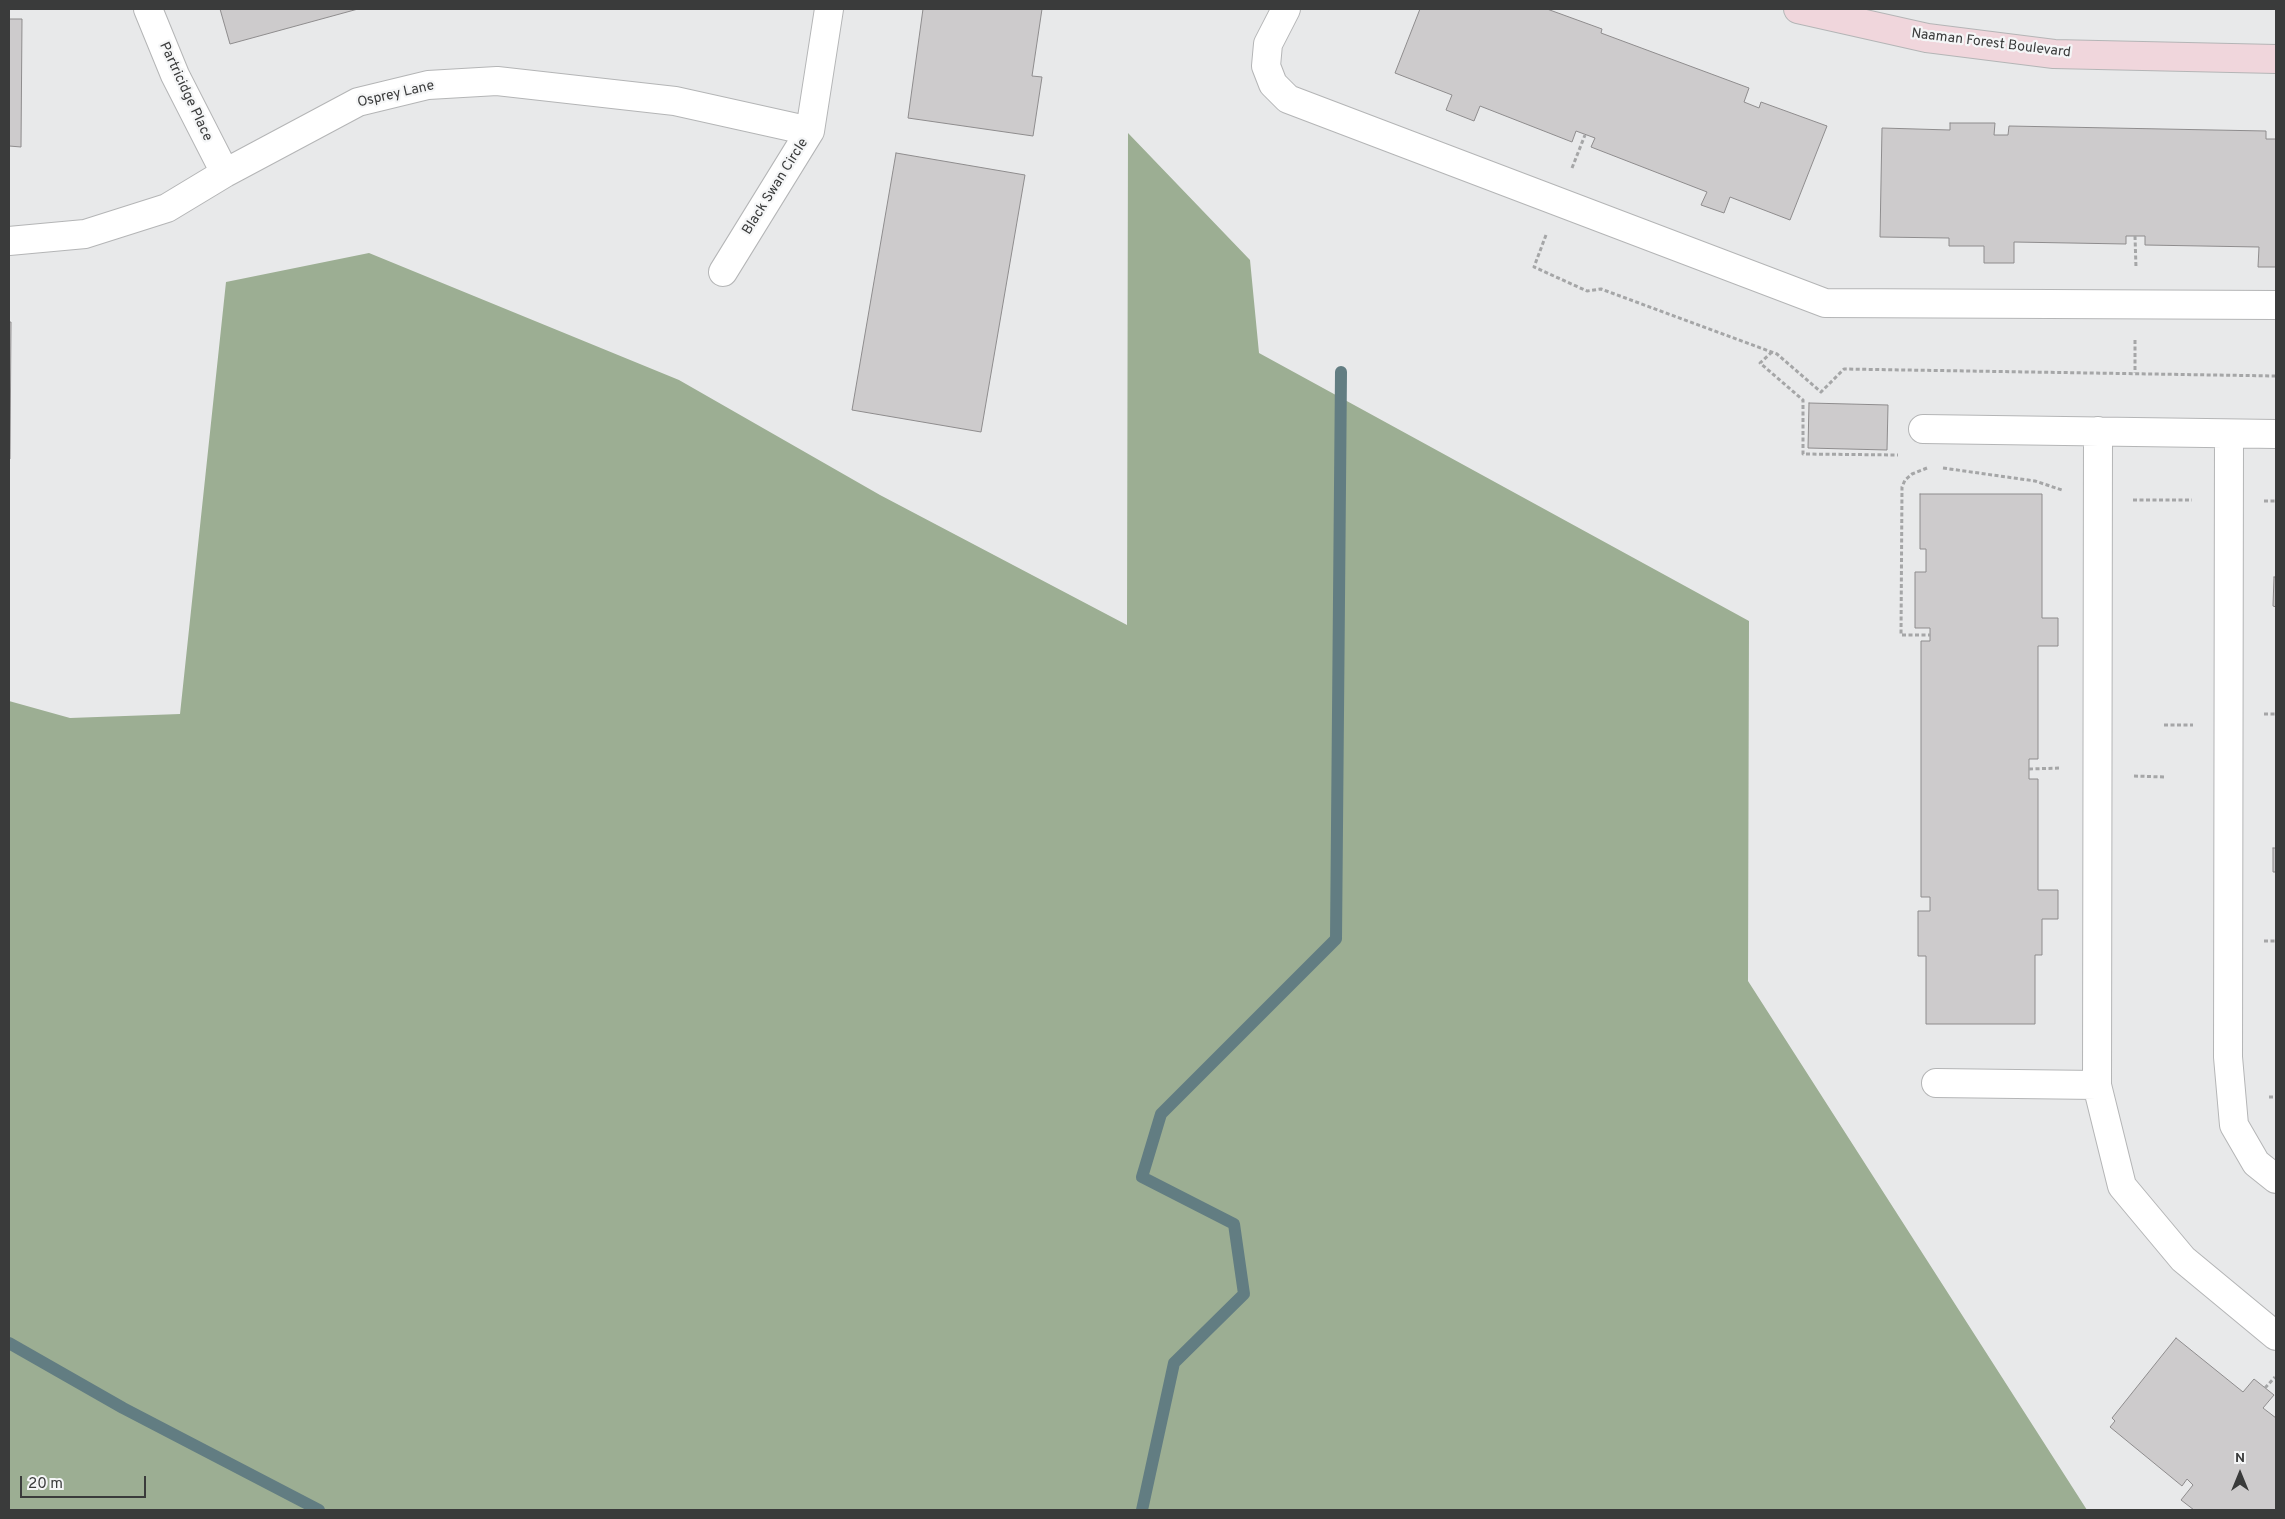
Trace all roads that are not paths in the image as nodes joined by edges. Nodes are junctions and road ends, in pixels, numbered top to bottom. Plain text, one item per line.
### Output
1 (148, 9) edge
2 (829, 9) edge
3 (1286, 9) edge
4 (1798, 9) edge
5 (2276, 59) edge
6 (810, 131) junction
7 (225, 173) junction
8 (9, 241) edge
9 (723, 272) dead end
10 (2276, 305) edge
11 (1923, 428) dead end
12 (2098, 431) junction
13 (2229, 434) junction
14 (2276, 434) edge
15 (1936, 1083) dead end
16 (2097, 1085) junction
17 (2276, 1179) edge
18 (2276, 1336) edge

1 - 7 street, Partricidge Place
2 - 6 street, Black Swan Circle
3 - 10 street
4 - 5 street, Naaman Forest Boulevard
6 - 7 street, Osprey Lane
6 - 9 street, Black Swan Circle
7 - 8 street, Osprey Lane
11 - 12 street
12 - 13 street
12 - 16 street
13 - 14 street
13 - 17 street
15 - 16 street
16 - 18 street

